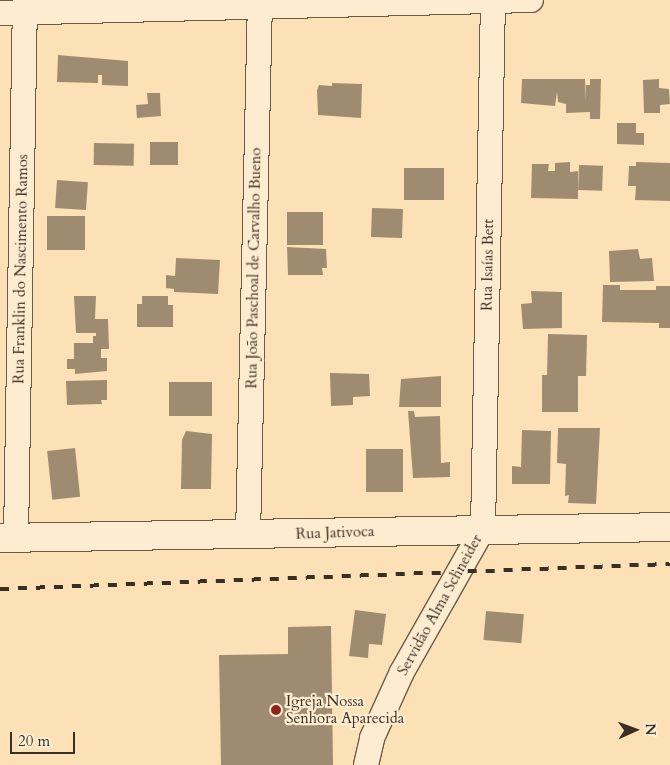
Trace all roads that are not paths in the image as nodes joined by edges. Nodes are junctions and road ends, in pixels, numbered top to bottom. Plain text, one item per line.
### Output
1 (493, 0) edge
2 (531, 0) edge
3 (260, 3) edge
4 (25, 6) edge
5 (0, 13) edge
6 (670, 527) edge
7 (483, 529) junction
8 (248, 536) junction
9 (8, 538) edge
10 (366, 765) edge

1 - 2 street
1 - 3 street
1 - 7 street, Rua Isaías Bett
3 - 4 street
3 - 8 street, Rua João Paschoal de Carvalho Bueno
4 - 5 street
4 - 9 street, Rua Franklin do Nascimento Ramos
6 - 7 street, Rua Jativoca
7 - 8 street, Rua Jativoca
7 - 10 street, Servidão Alma Schneider
8 - 9 street, Rua Jativoca

